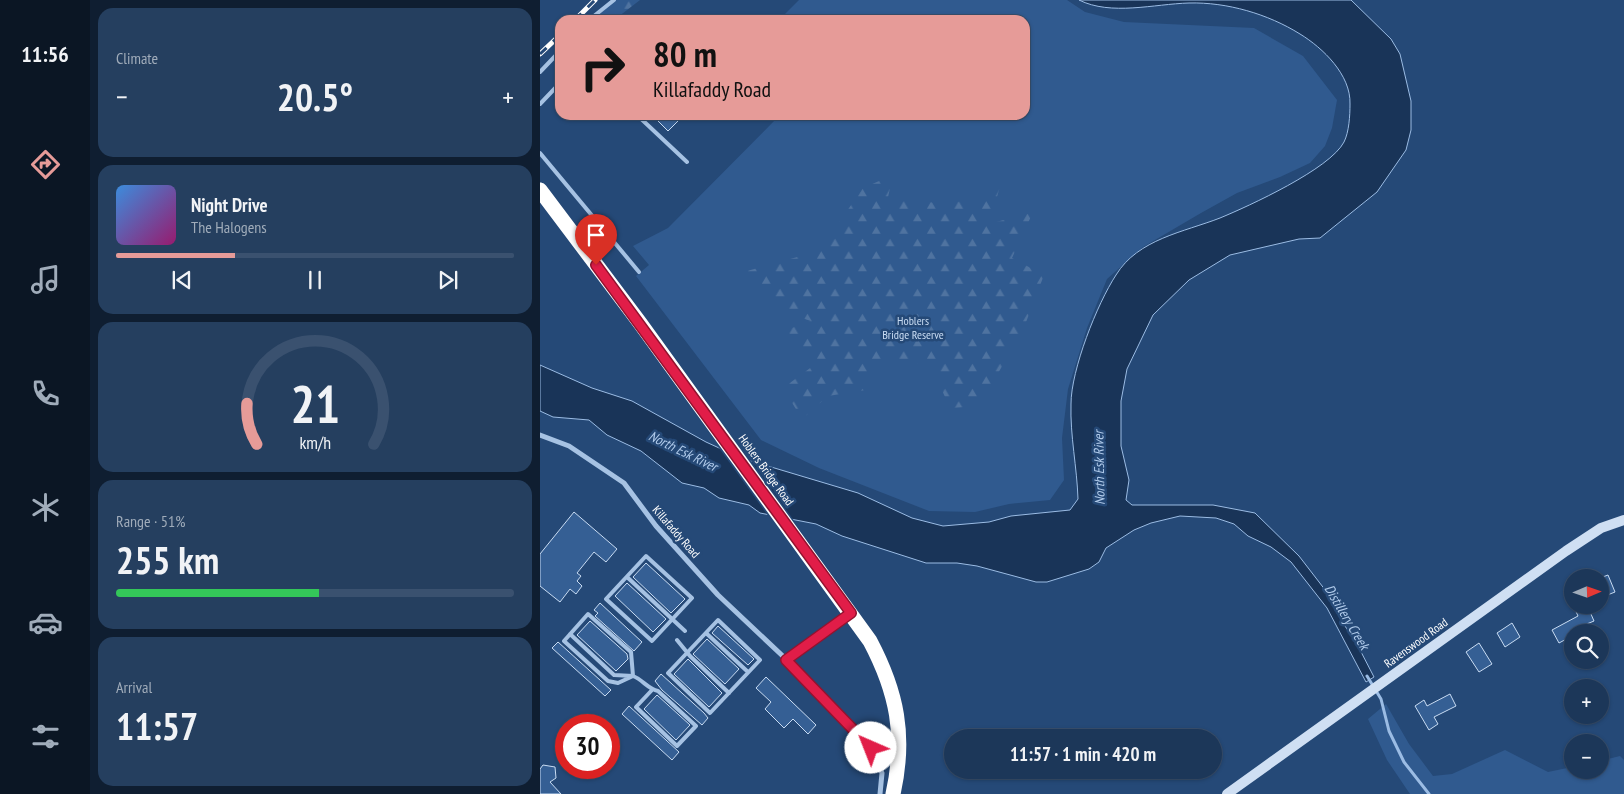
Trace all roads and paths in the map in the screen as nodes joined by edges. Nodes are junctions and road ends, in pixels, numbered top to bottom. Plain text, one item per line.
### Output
1 (614, 0) edge
2 (595, 15) edge
3 (555, 56) edge
4 (540, 72) edge
5 (555, 89) edge
6 (540, 104) edge
7 (642, 120) edge
8 (540, 152) edge
9 (687, 162) dead end
10 (540, 190) edge
11 (639, 272) dead end
12 (540, 435) edge
13 (1624, 520) edge
14 (627, 577) junction
15 (851, 613) junction
16 (672, 619) junction
17 (685, 631) dead end
18 (706, 633) junction
19 (570, 634) junction
20 (677, 640) dead end
21 (688, 652) junction
22 (786, 660) junction
23 (748, 672) junction
24 (633, 676) junction
25 (652, 690) junction
26 (729, 693) junction
27 (880, 794) edge
28 (893, 794) edge
29 (1227, 794) edge

1 - 2 lane
3 - 4 lane
5 - 6 lane
7 - 9 lane
8 - 11 lane
10 - 15 highway, Hoblers Bridge Road
12 - 22 street, Killafaddy Road
13 - 29 street, Ravenswood Road
14 - 16 lane
14 - 16 lane
14 - 16 lane
15 - 22 street
15 - 28 highway, Hoblers Bridge Road
16 - 17 lane
18 - 21 lane
18 - 23 lane
18 - 23 lane
19 - 24 lane
19 - 24 lane
19 - 24 lane
20 - 21 lane
21 - 26 lane
21 - 26 lane
22 - 27 street, Killafaddy Road
23 - 26 lane
24 - 25 lane
25 - 25 lane

